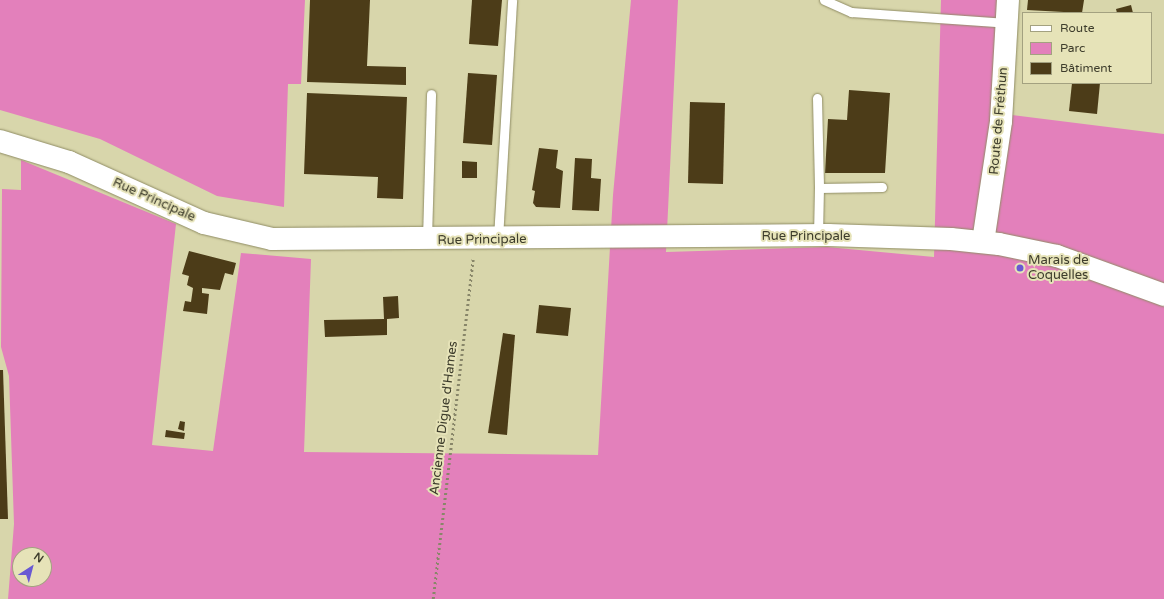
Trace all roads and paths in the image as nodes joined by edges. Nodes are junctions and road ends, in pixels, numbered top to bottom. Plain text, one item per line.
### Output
1 (512, 0) edge
2 (824, 0) edge
3 (1008, 0) edge
4 (1007, 23) junction
5 (431, 94) dead end
6 (817, 98) dead end
7 (0, 141) edge
8 (882, 187) dead end
9 (819, 188) junction
10 (818, 235) junction
11 (427, 240) junction
12 (475, 240) junction
13 (498, 240) junction
14 (983, 242) junction
15 (1164, 295) edge
16 (433, 599) edge

1 - 13 lane
2 - 4 lane
3 - 4 street, Route de Fréthun
4 - 14 street, Route de Fréthun
5 - 11 lane
6 - 9 lane
7 - 11 street, Rue Principale
8 - 9 lane
9 - 10 lane
10 - 13 street, Rue Principale
10 - 14 street, Rue Principale
11 - 12 street, Rue Principale
12 - 13 street, Rue Principale
12 - 16 path, Ancienne Digue d'Hames
14 - 15 street, Rue Principale

